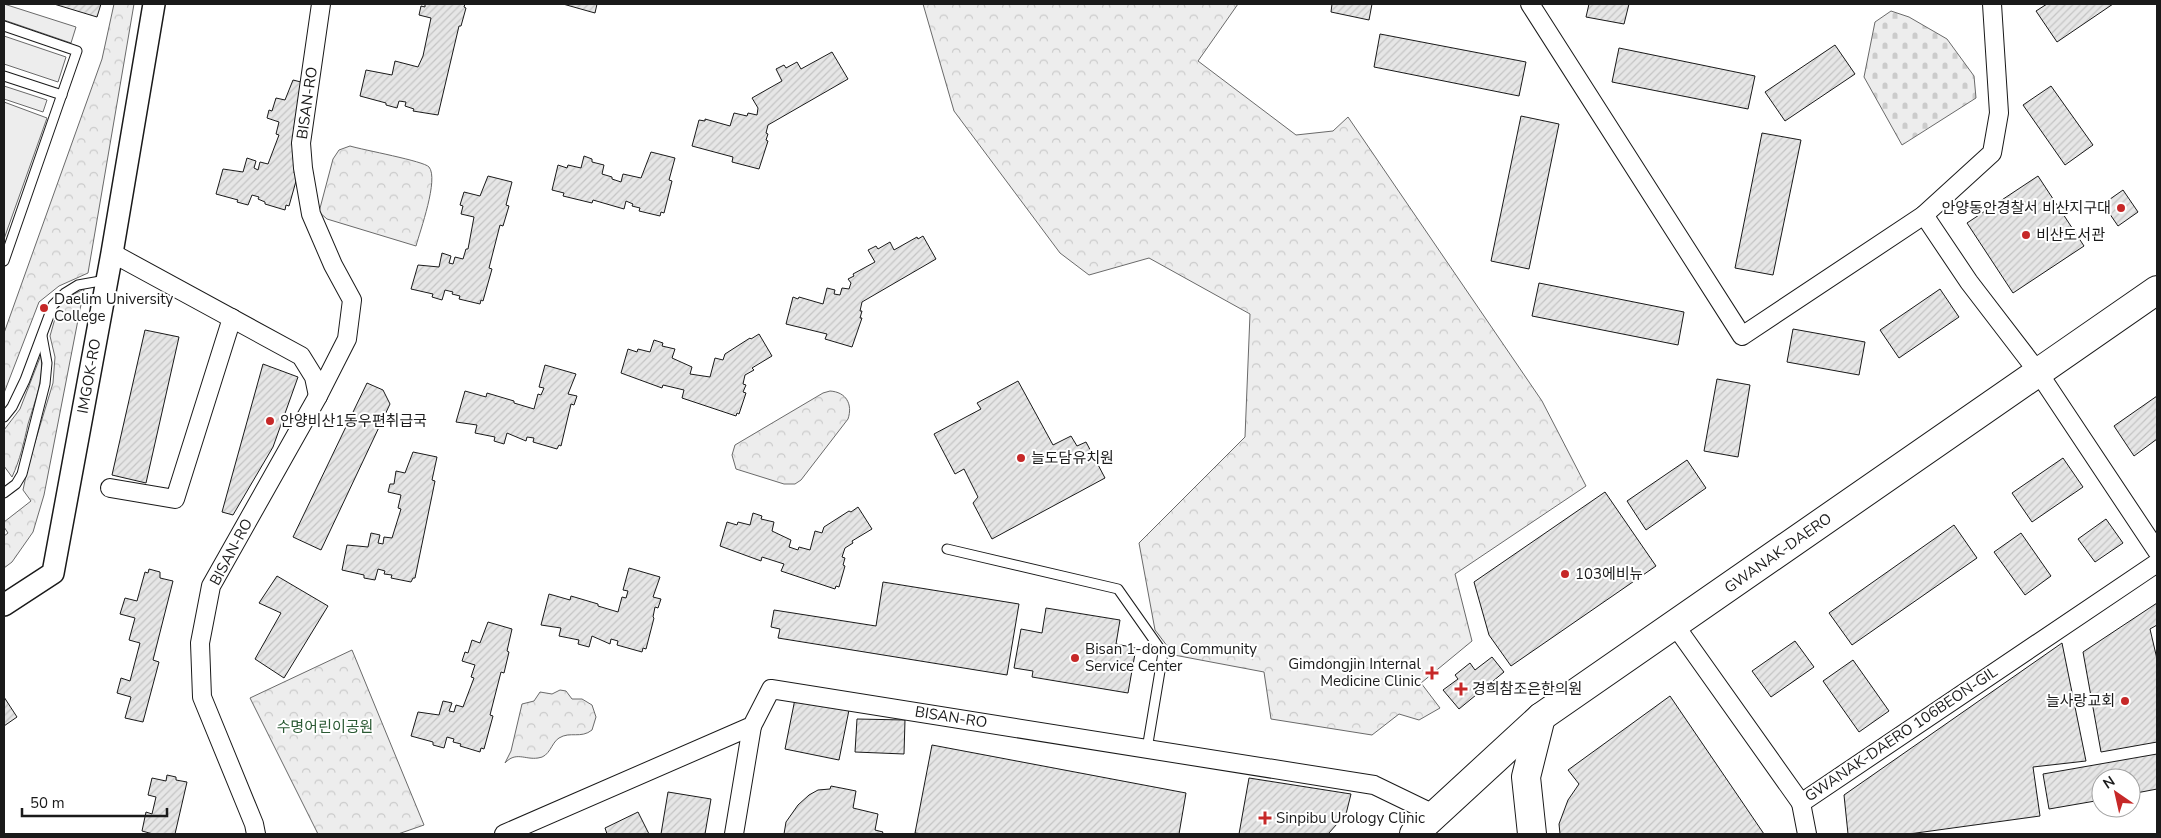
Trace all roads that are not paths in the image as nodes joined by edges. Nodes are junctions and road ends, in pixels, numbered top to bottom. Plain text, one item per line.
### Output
1 (154, 4) edge
2 (321, 4) edge
3 (1530, 4) edge
4 (1992, 4) edge
5 (4, 26) edge
6 (4, 76) edge
7 (62, 95) junction
8 (1924, 215) junction
9 (112, 253) junction
10 (4, 261) edge
11 (107, 280) junction
12 (2157, 290) edge
13 (232, 318) junction
14 (42, 333) junction
15 (2038, 372) junction
16 (318, 396) junction
17 (4, 417) edge
18 (110, 488) dead end
19 (4, 493) edge
20 (947, 549) dead end
21 (2157, 551) edge
22 (2157, 563) edge
23 (4, 605) edge
24 (1674, 624) junction
25 (1541, 717) junction
26 (752, 726) junction
27 (1147, 749) junction
28 (1801, 802) junction
29 (1434, 814) junction
30 (256, 834) edge
31 (504, 834) edge
32 (734, 834) edge
33 (1414, 834) edge
34 (1532, 834) edge
35 (1808, 834) edge

1 - 9 street, IMGOK-RO
2 - 16 street, BISAN-RO
3 - 8 street
4 - 8 street
5 - 7 lane
6 - 7 lane
7 - 10 lane
8 - 15 street
9 - 11 street, IMGOK-RO
9 - 13 street
11 - 14 lane
11 - 23 street, IMGOK-RO
12 - 15 main road, GWANAK-DAERO
13 - 16 street
13 - 18 street
14 - 17 lane
14 - 19 lane
15 - 21 street
15 - 24 main road, GWANAK-DAERO
16 - 30 street, BISAN-RO
20 - 27 lane
22 - 28 street, GWANAK-DAERO 106BEON-GIL
24 - 25 main road, GWANAK-DAERO
24 - 28 street, GWANAK-DAERO 106BEON-GIL
25 - 29 main road, GWANAK-DAERO
25 - 34 main road
26 - 27 street, BISAN-RO
26 - 31 street
26 - 32 street
27 - 29 street, BISAN-RO
28 - 35 street
29 - 33 main road, GWANAK-DAERO

